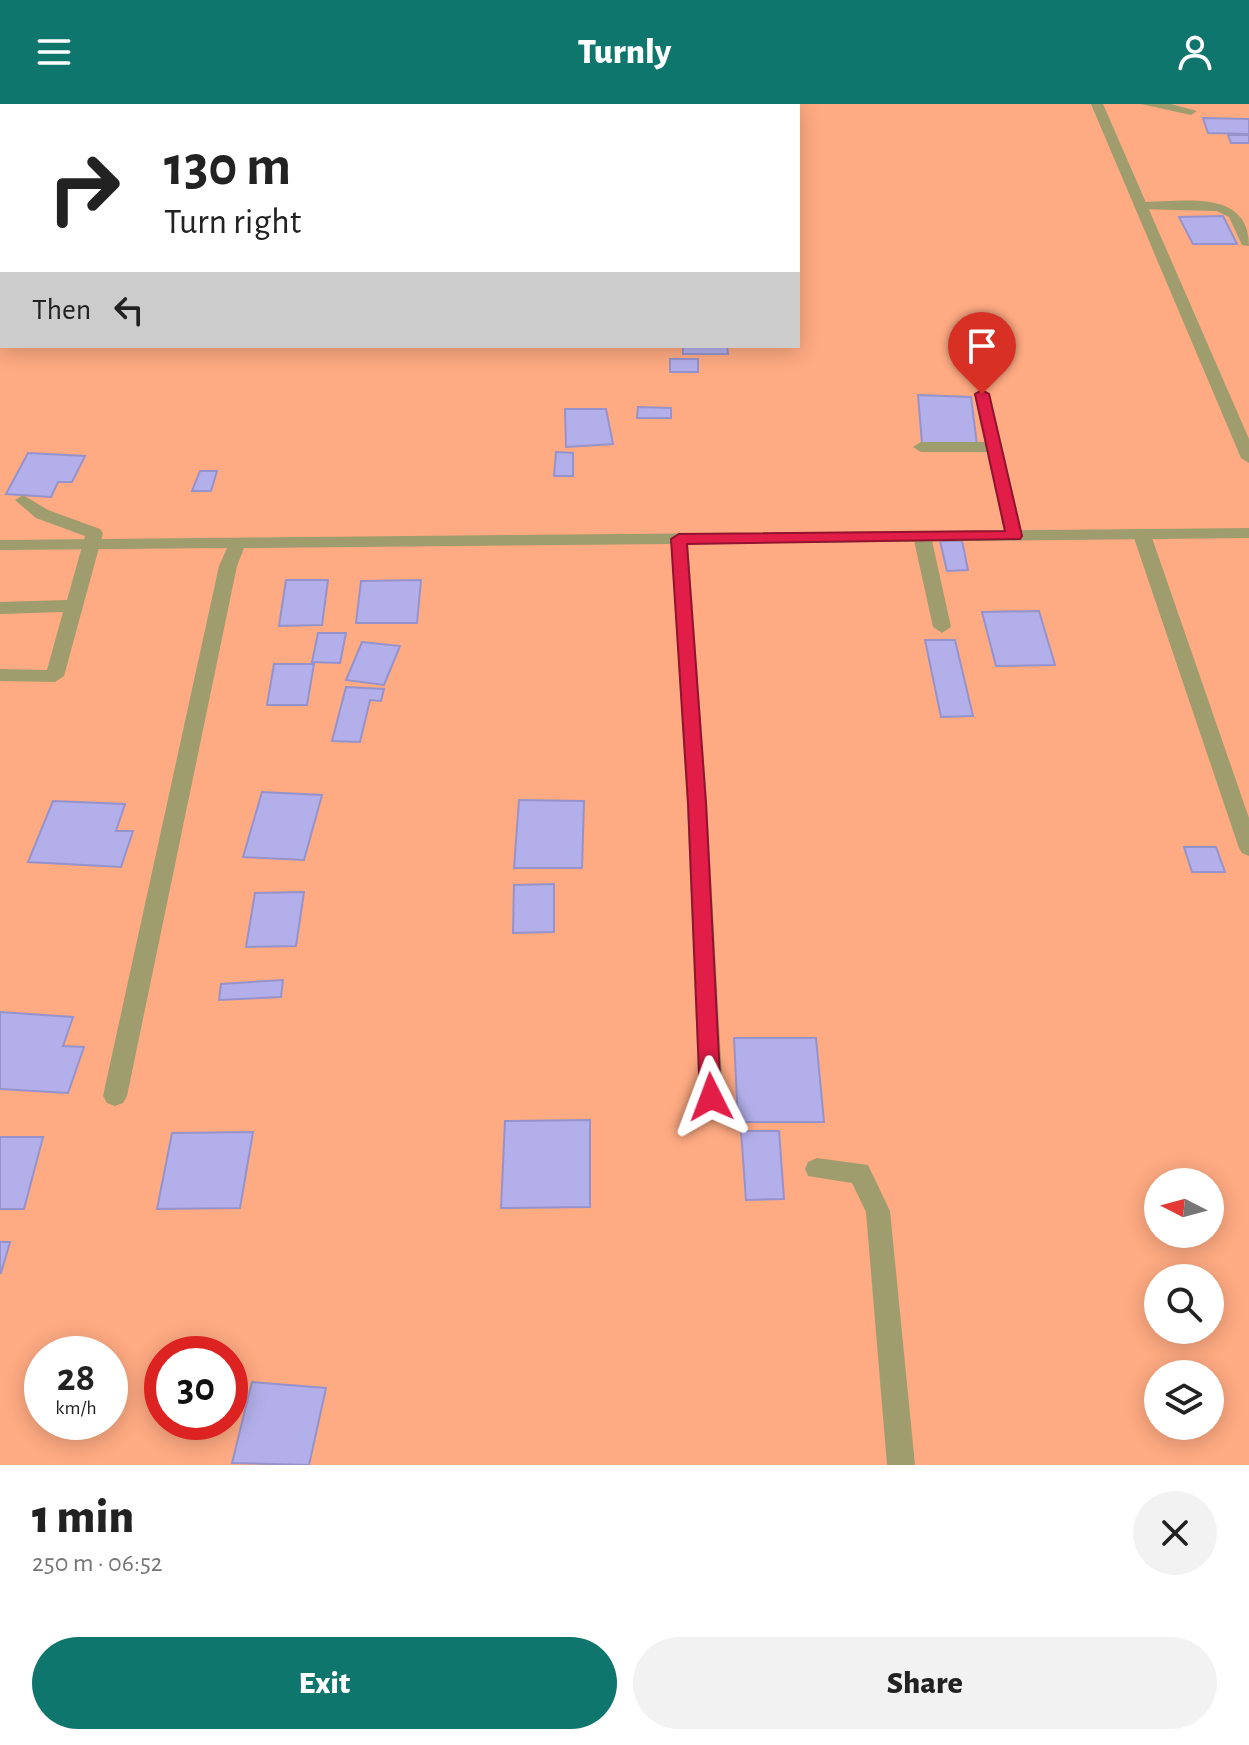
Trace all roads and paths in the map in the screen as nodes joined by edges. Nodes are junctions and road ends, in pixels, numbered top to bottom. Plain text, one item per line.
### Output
1 (1097, 104) edge
2 (1147, 104) edge
3 (1191, 111) dead end
4 (1142, 206) junction
5 (1247, 242) edge
6 (982, 394) dead end
7 (921, 447) dead end
8 (993, 447) junction
9 (1249, 458) edge
10 (23, 500) dead end
11 (1249, 533) edge
12 (1142, 535) junction
13 (922, 536) junction
14 (1014, 536) junction
15 (679, 539) junction
16 (238, 543) junction
17 (0, 545) edge
18 (91, 545) junction
19 (74, 606) junction
20 (0, 608) edge
21 (942, 627) dead end
22 (0, 675) edge
23 (1249, 848) edge
24 (115, 1096) dead end
25 (711, 1097) dead end
26 (817, 1169) dead end
27 (901, 1465) edge

1 - 4 street
2 - 3 street
4 - 5 street
4 - 9 street
6 - 8 street
7 - 8 street
8 - 14 street
10 - 18 street
11 - 12 street
12 - 14 street
12 - 23 street
13 - 14 street
13 - 15 street
13 - 21 street
15 - 16 street
15 - 25 street
16 - 18 street
16 - 24 street
17 - 18 street
18 - 19 street
19 - 20 street
19 - 22 street
26 - 27 street

